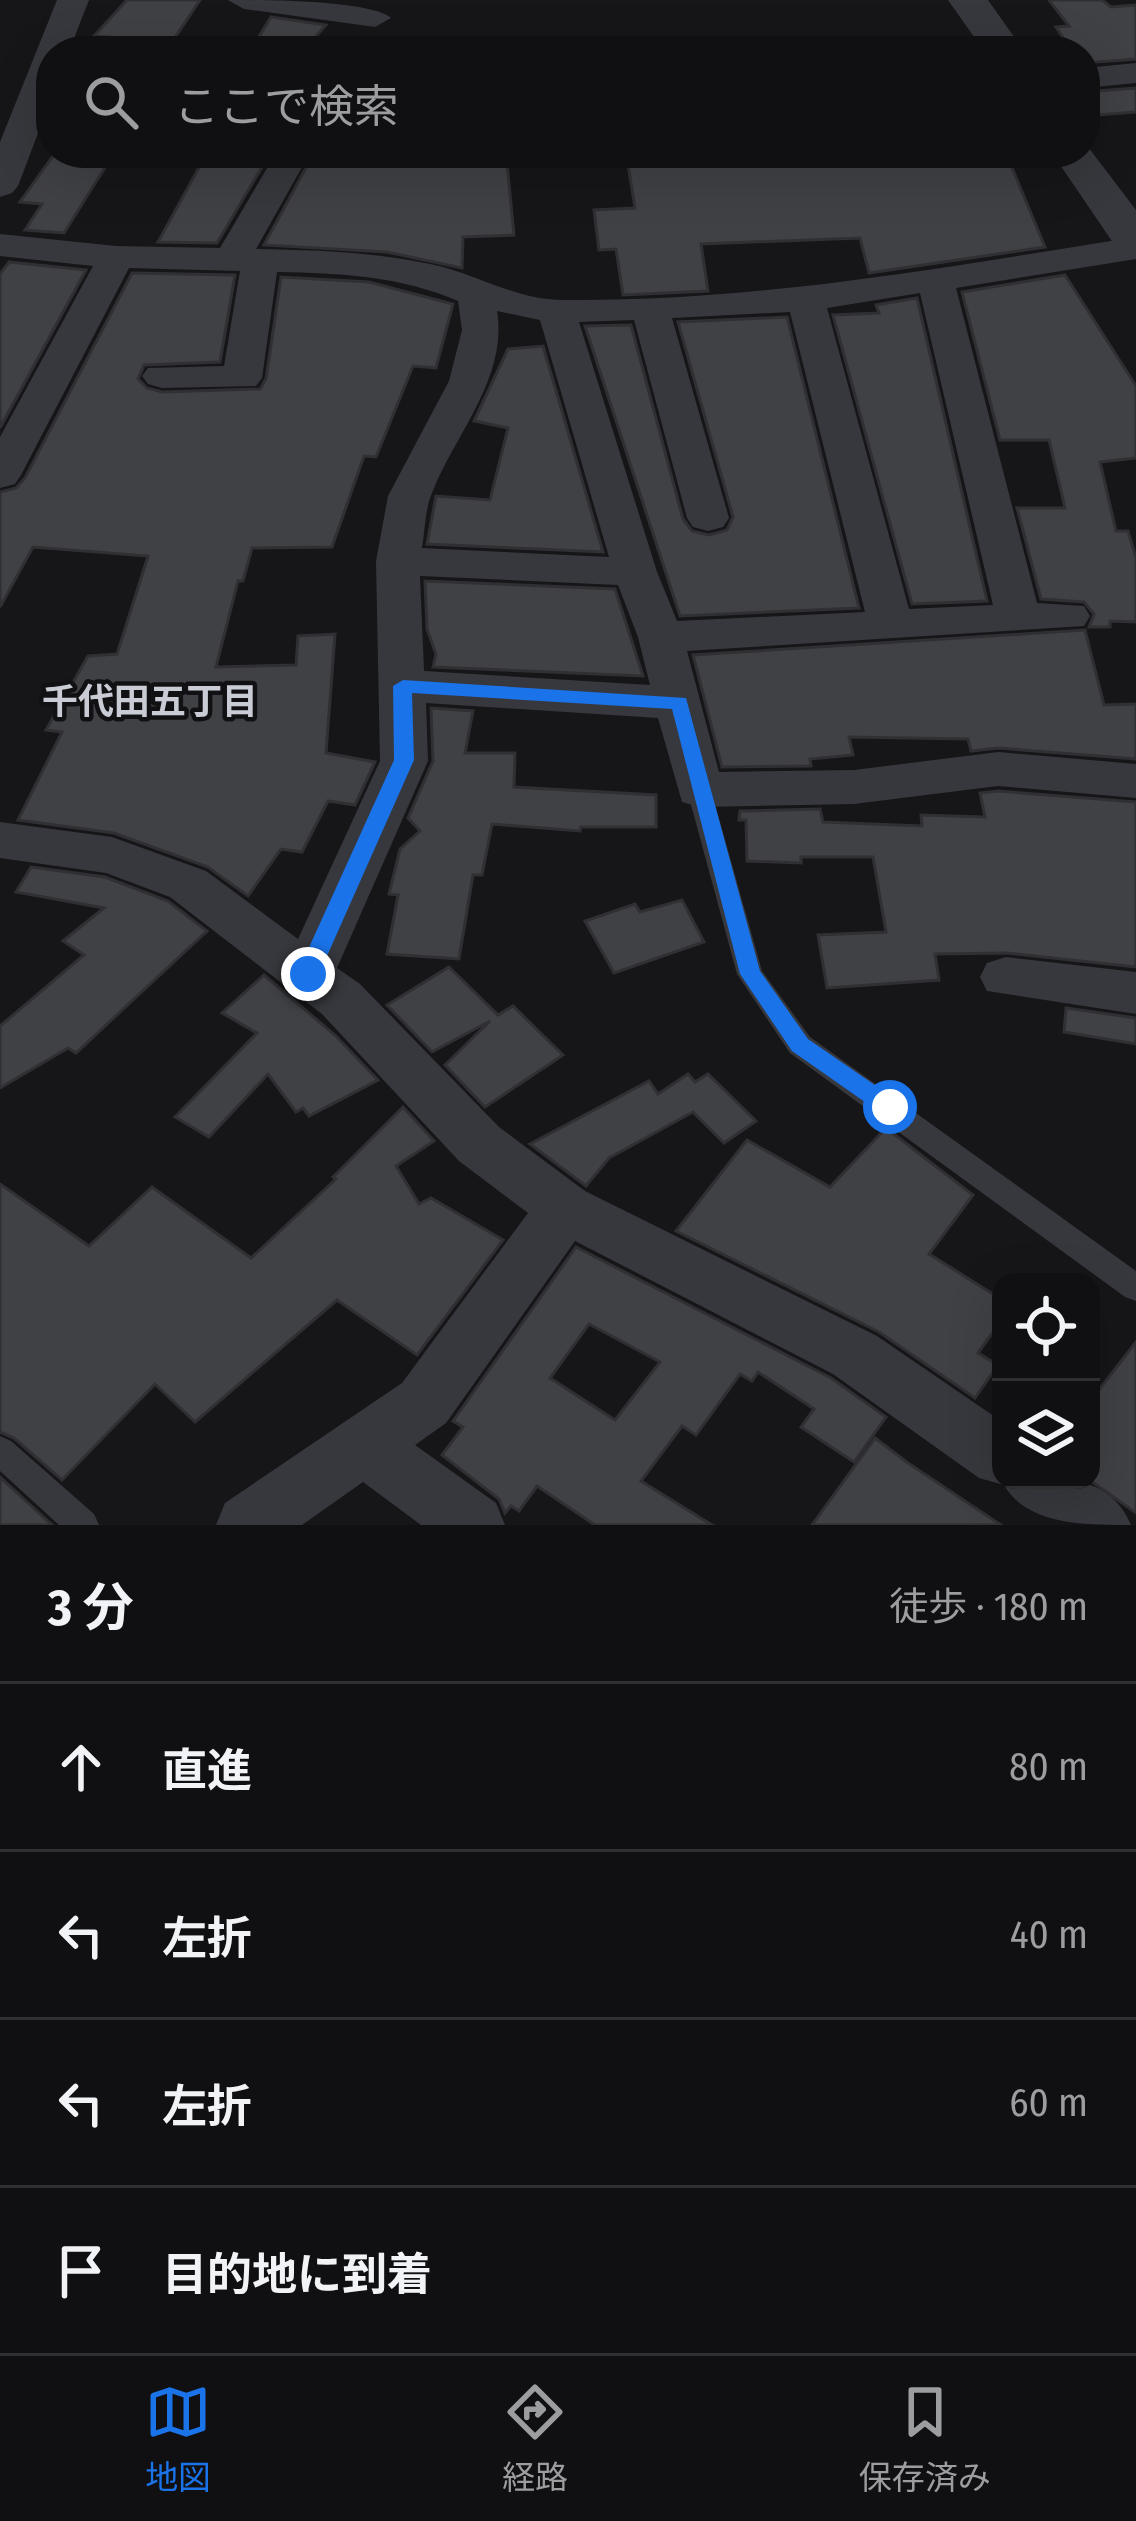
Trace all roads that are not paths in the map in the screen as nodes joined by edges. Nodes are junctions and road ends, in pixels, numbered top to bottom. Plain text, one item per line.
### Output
1 (73, 0) edge
2 (244, 0) edge
3 (968, 0) edge
4 (381, 9) edge
5 (59, 36) edge
6 (362, 36) edge
7 (993, 36) edge
8 (1136, 73) edge
9 (1100, 77) edge
10 (36, 94) edge
11 (286, 168) edge
12 (1084, 168) edge
13 (0, 186) edge
14 (0, 245) edge
15 (1136, 245) edge
16 (116, 257) junction
17 (247, 259) junction
18 (935, 278) junction
19 (476, 295) junction
20 (806, 299) junction
21 (650, 308) junction
22 (557, 312) junction
23 (162, 376) dead end
24 (0, 475) edge
25 (708, 518) dead end
26 (398, 561) junction
27 (635, 572) junction
28 (1068, 616) dead end
29 (1019, 619) junction
30 (891, 625) junction
31 (661, 637) junction
32 (403, 686) junction
33 (680, 703) junction
34 (1136, 781) edge
35 (699, 790) junction
36 (0, 840) edge
37 (308, 974) junction
38 (1006, 977) dead end
39 (1136, 993) edge
40 (565, 1208) junction
41 (1136, 1288) edge
42 (364, 1445) junction
43 (0, 1451) edge
44 (992, 1451) edge
45 (1047, 1489) edge
46 (83, 1525) edge
47 (248, 1525) edge
48 (473, 1525) edge
49 (1099, 1525) edge

1 - 5 street
2 - 4 street
3 - 7 street
4 - 6 street
8 - 9 street
10 - 13 street
11 - 17 street
12 - 15 street
14 - 16 street
15 - 18 street
16 - 17 street
16 - 24 street
17 - 19 street
17 - 23 street
18 - 20 street
18 - 29 street
19 - 22 street
19 - 26 street
20 - 21 street
20 - 30 street
21 - 22 street
21 - 25 street
22 - 27 street
26 - 27 street
26 - 32 street
27 - 31 street
28 - 29 street
29 - 30 street
30 - 31 street
31 - 33 street
32 - 33 street
32 - 37 street
33 - 35 street
34 - 35 street
35 - 41 lane
36 - 37 street
37 - 40 street
38 - 39 street
40 - 42 street
40 - 44 street
42 - 47 street
42 - 48 street
43 - 46 lane
45 - 49 street

